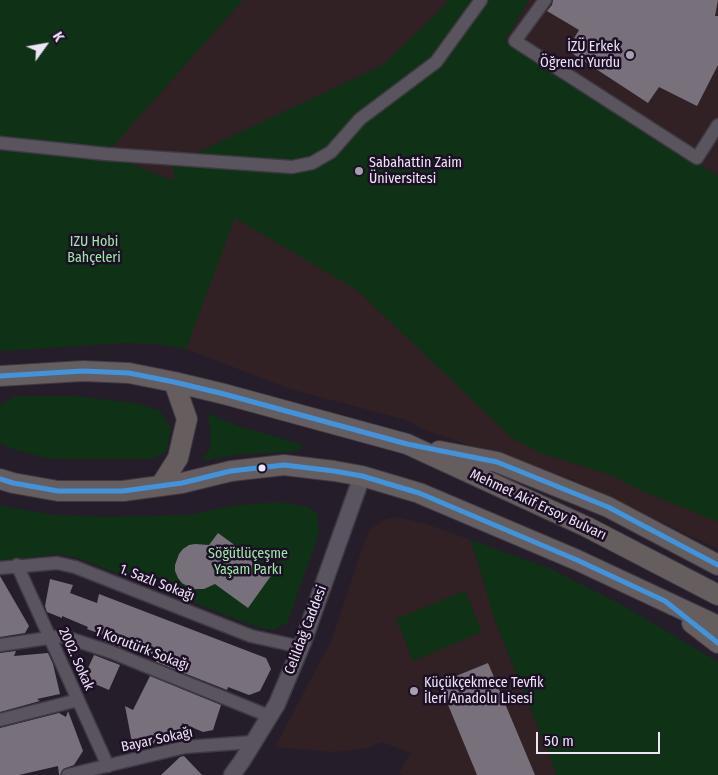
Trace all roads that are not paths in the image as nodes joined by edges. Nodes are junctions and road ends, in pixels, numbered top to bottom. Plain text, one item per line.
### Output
1 (481, 0) edge
2 (544, 0) edge
3 (718, 125) edge
4 (0, 143) edge
5 (0, 376) edge
6 (174, 382) junction
7 (407, 444) junction
8 (362, 476) junction
9 (0, 479) edge
10 (161, 485) junction
11 (718, 564) edge
12 (17, 566) junction
13 (0, 568) edge
14 (718, 595) edge
15 (666, 601) junction
16 (718, 626) edge
17 (50, 638) junction
18 (718, 643) edge
19 (0, 645) edge
20 (301, 647) junction
21 (78, 700) junction
22 (269, 716) junction
23 (0, 720) edge
24 (253, 742) junction
25 (108, 766) junction
26 (68, 775) edge
27 (232, 775) edge

1 - 4 street
2 - 3 street
5 - 6 main road, Mehmet Akif Ersoy Bulvarı
6 - 7 main road, Mehmet Akif Ersoy Bulvarı
6 - 10 main road
7 - 11 main road
7 - 14 main road, Mehmet Akif Ersoy Bulvarı
8 - 10 main road
8 - 15 main road
8 - 20 street, Celildağ Caddesi
9 - 10 main road
12 - 13 street, 1. Sazlı Sokağı
12 - 17 street, 2002. Sokak
12 - 20 street, 1. Sazlı Sokağı
15 - 16 main road
15 - 18 main road
17 - 19 street, 1 Korutürk Sokağı
17 - 21 street, 2002. Sokak
17 - 22 street, 1 Korutürk Sokağı
20 - 22 street, Celildağ Caddesi
21 - 23 street
21 - 25 street, 2002. Sokak
22 - 24 street, Celildağ Caddesi
24 - 25 street, Bayar Sokağı
24 - 27 street, Celildağ Caddesi
25 - 26 street, Bayar Sokağı

